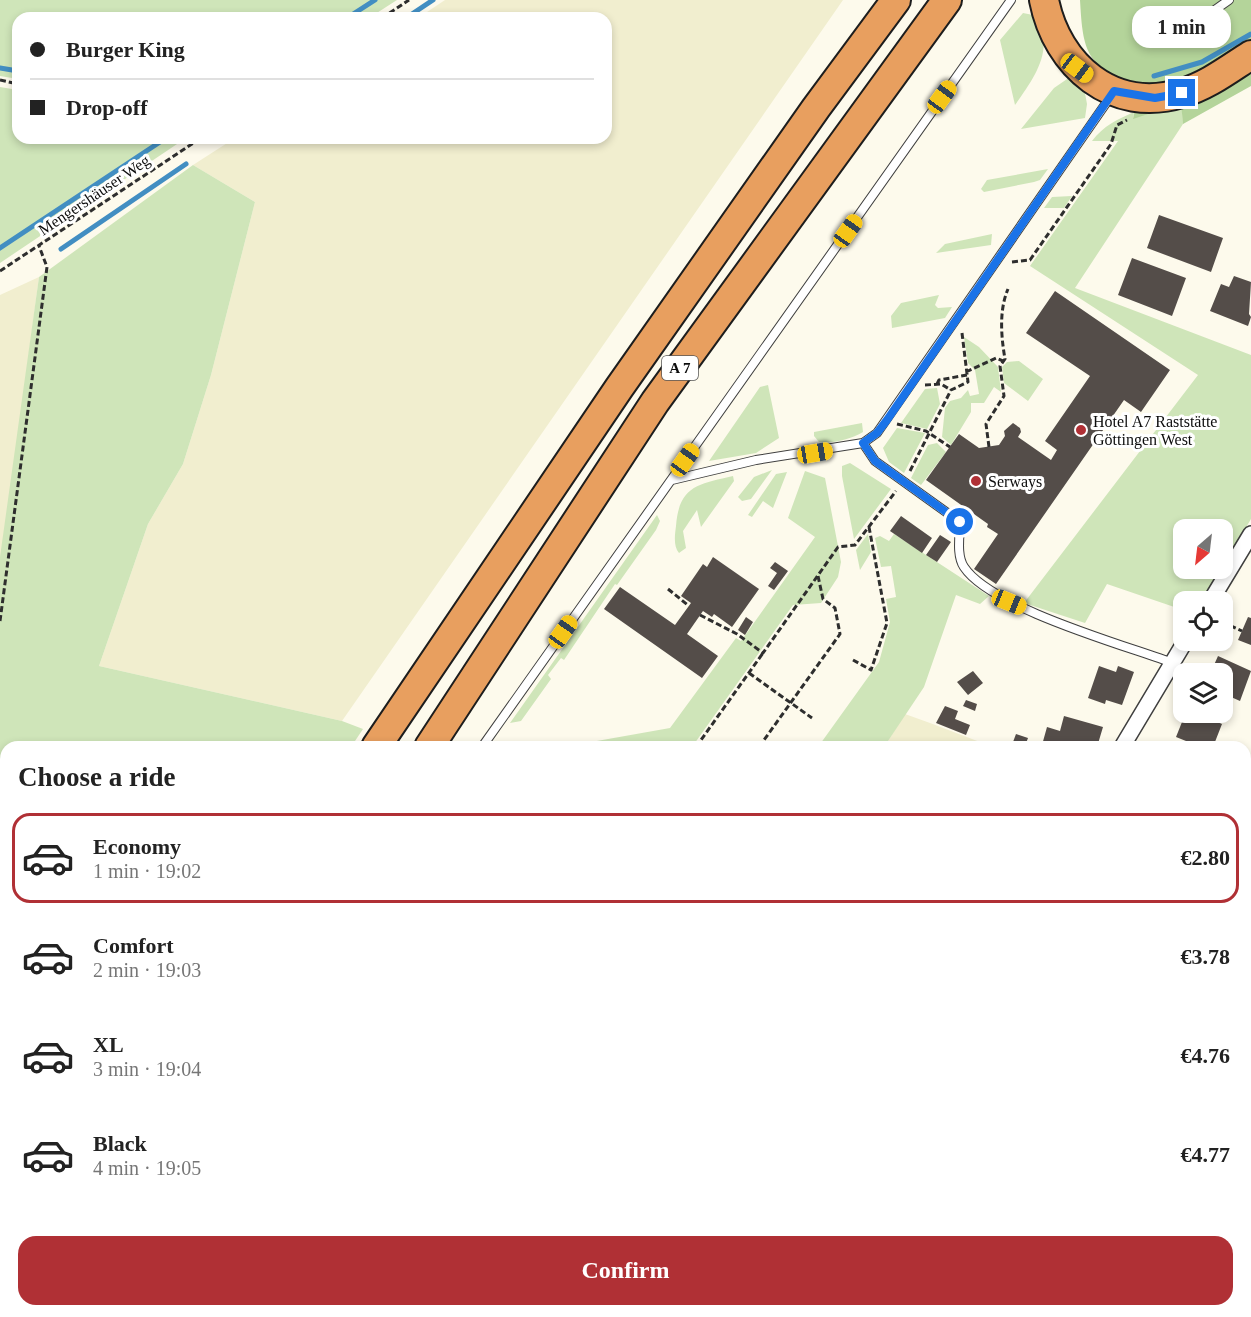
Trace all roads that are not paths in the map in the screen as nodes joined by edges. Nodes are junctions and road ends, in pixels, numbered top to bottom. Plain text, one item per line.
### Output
1 (896, 0) edge
2 (947, 0) edge
3 (1011, 0) edge
4 (1044, 0) edge
5 (1229, 0) edge
6 (1212, 12) dead end
7 (1251, 55) edge
8 (1114, 91) junction
9 (863, 443) junction
10 (672, 480) junction
11 (1251, 534) edge
12 (1217, 591) edge
13 (1180, 651) edge
14 (1173, 663) junction
15 (380, 741) edge
16 (433, 741) edge
17 (486, 741) edge
18 (1126, 741) edge

1 - 15 highway, A 7
2 - 16 highway, A 7
3 - 10 lane
4 - 8 highway
5 - 6 lane
7 - 8 highway
8 - 9 lane
9 - 10 lane
9 - 14 lane
10 - 17 lane
11 - 12 street
13 - 14 street
14 - 18 street

